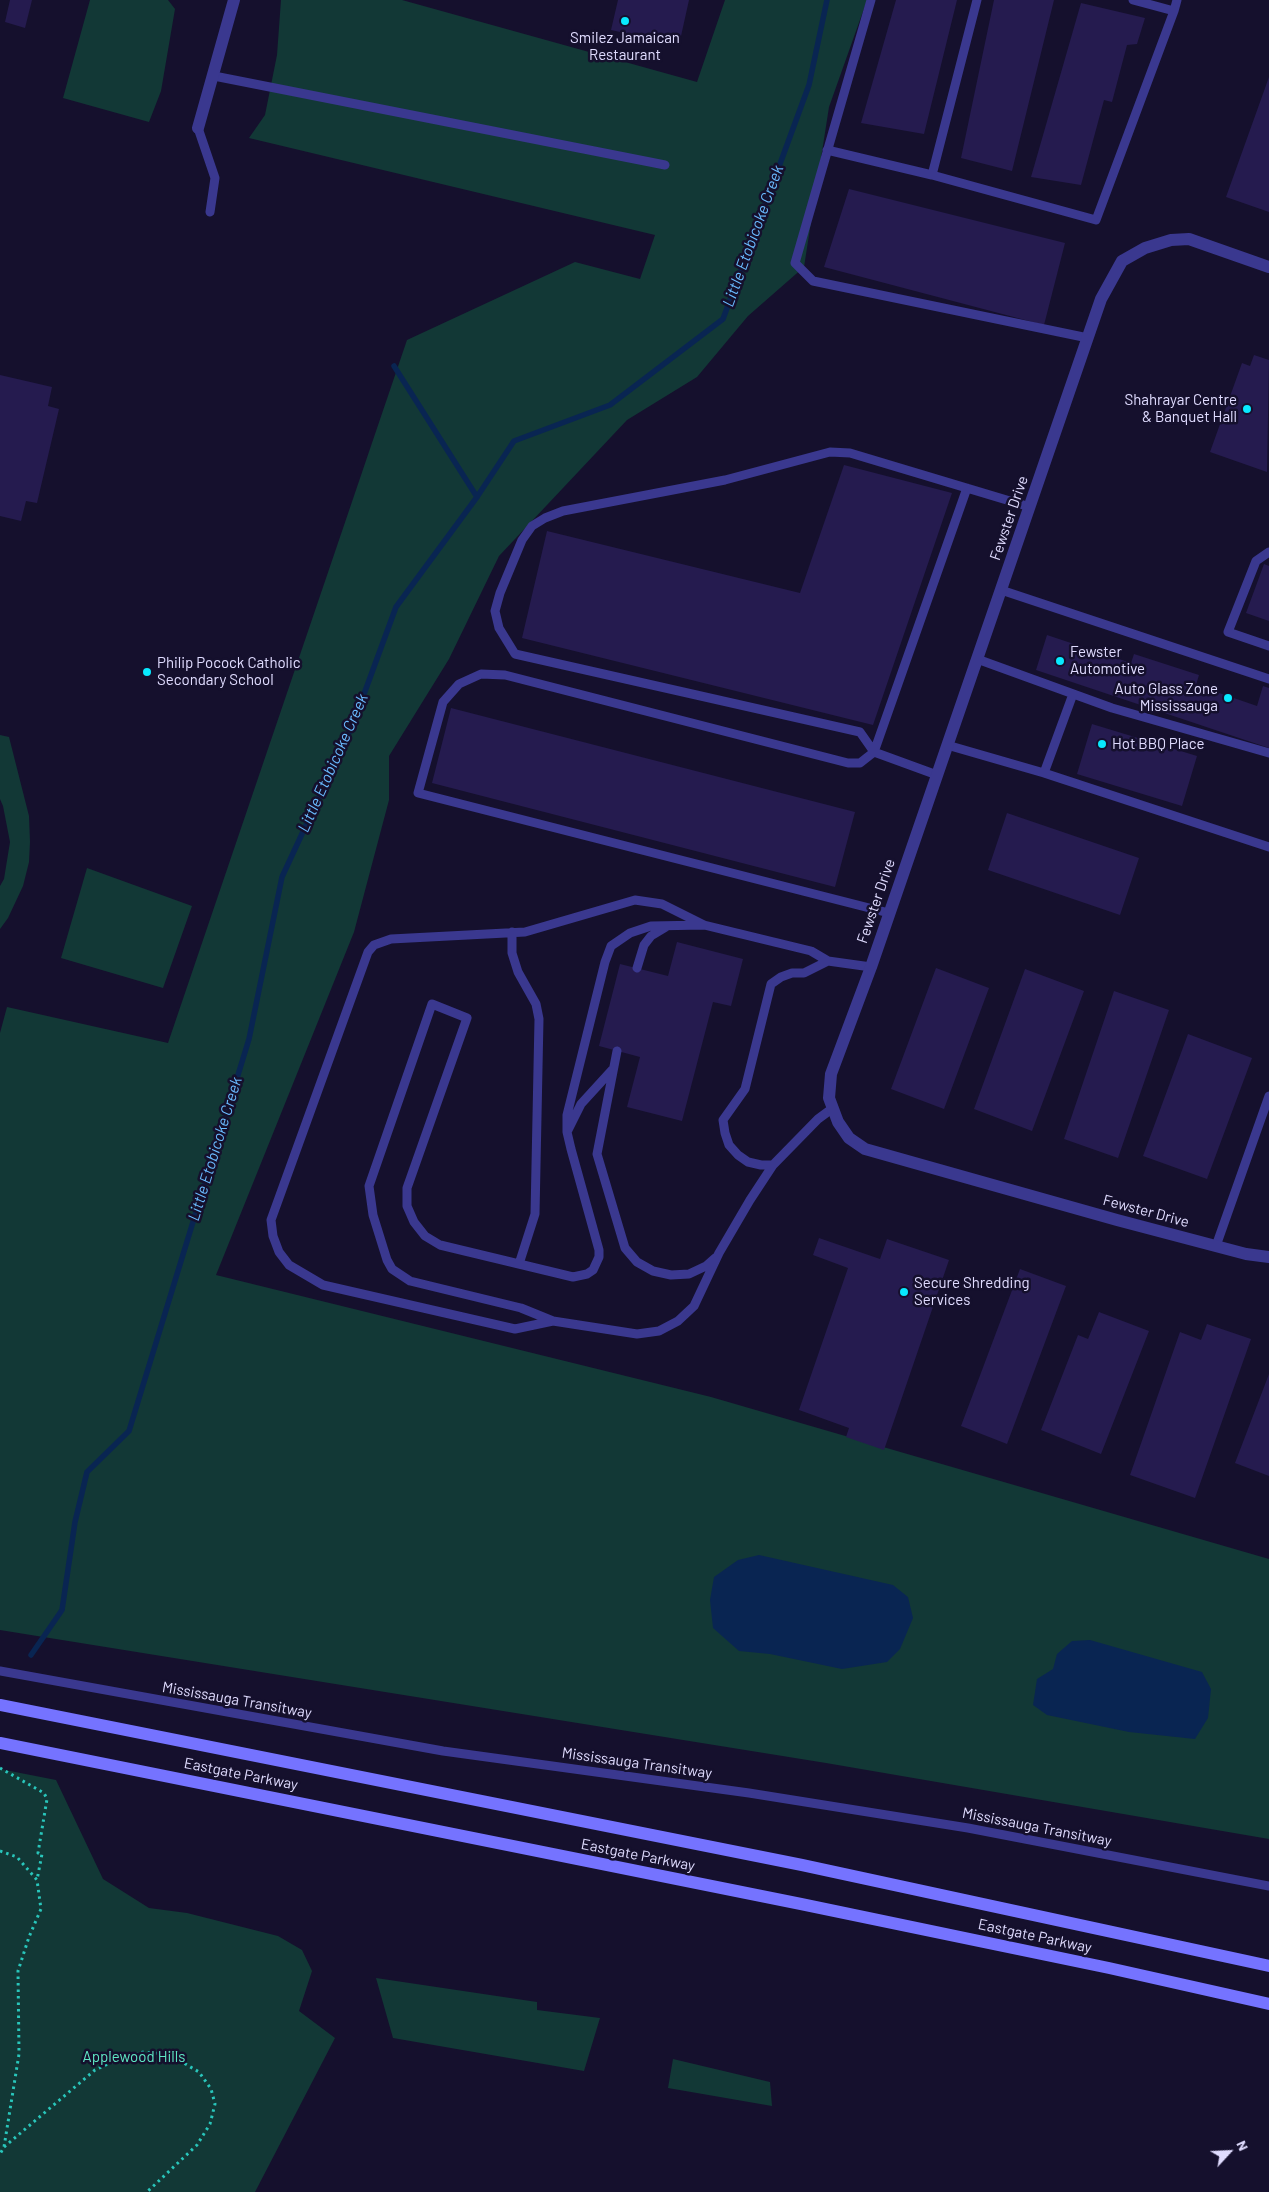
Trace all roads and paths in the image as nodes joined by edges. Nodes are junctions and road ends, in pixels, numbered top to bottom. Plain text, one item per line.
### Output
1 (234, 0) edge
2 (871, 0) edge
3 (977, 0) edge
4 (1134, 0) edge
5 (1177, 0) edge
6 (1174, 11) junction
7 (214, 76) junction
8 (198, 128) joint
9 (827, 150) junction
10 (665, 165) dead end
11 (932, 175) junction
12 (210, 212) dead end
13 (1269, 267) edge
14 (1088, 338) junction
15 (967, 488) junction
16 (1030, 507) junction
17 (1269, 552) edge
18 (1001, 590) junction
19 (1269, 646) edge
20 (977, 659) junction
21 (1269, 679) edge
22 (1073, 694) junction
23 (947, 745) junction
24 (874, 752) junction
25 (1269, 753) edge
26 (1044, 773) junction
27 (937, 775) junction
28 (1269, 847) edge
29 (889, 913) junction
30 (671, 925) junction
31 (704, 925) junction
32 (512, 932) junction
33 (828, 961) junction
34 (870, 967) junction
35 (637, 968) dead end
36 (617, 1051) dead end
37 (612, 1070) junction
38 (1269, 1096) edge
39 (833, 1108) junction
40 (567, 1132) junction
41 (773, 1165) junction
42 (1216, 1246) junction
43 (719, 1254) junction
44 (1269, 1257) edge
45 (519, 1264) junction
46 (553, 1321) junction
47 (0, 1671) edge
48 (0, 1705) edge
49 (0, 1743) edge
50 (0, 1768) edge
51 (0, 1852) edge
52 (37, 1880) junction
53 (1269, 1886) edge
54 (1269, 1966) edge
55 (1269, 2004) edge
56 (4, 2147) junction
57 (0, 2154) edge
58 (147, 2192) edge

1 - 7 street
2 - 9 lane
3 - 11 lane
4 - 6 lane
5 - 6 lane
6 - 11 lane
7 - 8 street
7 - 10 lane
8 - 12 lane
9 - 11 lane
9 - 14 lane
13 - 14 street, Fewster Drive
14 - 16 street, Fewster Drive
15 - 16 lane
15 - 24 lane
15 - 24 lane
16 - 18 street, Fewster Drive
17 - 19 lane
18 - 20 street, Fewster Drive
18 - 21 lane
20 - 22 lane
20 - 23 street, Fewster Drive
22 - 25 lane
22 - 26 lane
23 - 26 lane
23 - 27 street, Fewster Drive
24 - 27 lane
24 - 29 lane
26 - 28 lane
27 - 29 street, Fewster Drive
29 - 34 street, Fewster Drive
30 - 31 lane
30 - 35 lane
30 - 40 lane
31 - 32 lane
31 - 33 lane
32 - 45 lane
32 - 46 lane
33 - 34 lane
33 - 41 lane
34 - 39 street, Fewster Drive
36 - 37 lane
37 - 40 lane
37 - 43 lane
38 - 42 lane
39 - 41 lane
39 - 42 street, Fewster Drive
40 - 45 lane
41 - 43 lane
42 - 44 street, Fewster Drive
43 - 46 lane
45 - 46 lane
47 - 53 lane, Mississauga Transitway
48 - 54 main road, Eastgate Parkway
49 - 55 main road, Eastgate Parkway
50 - 52 path
51 - 52 path
52 - 56 path
56 - 57 path
56 - 58 path

